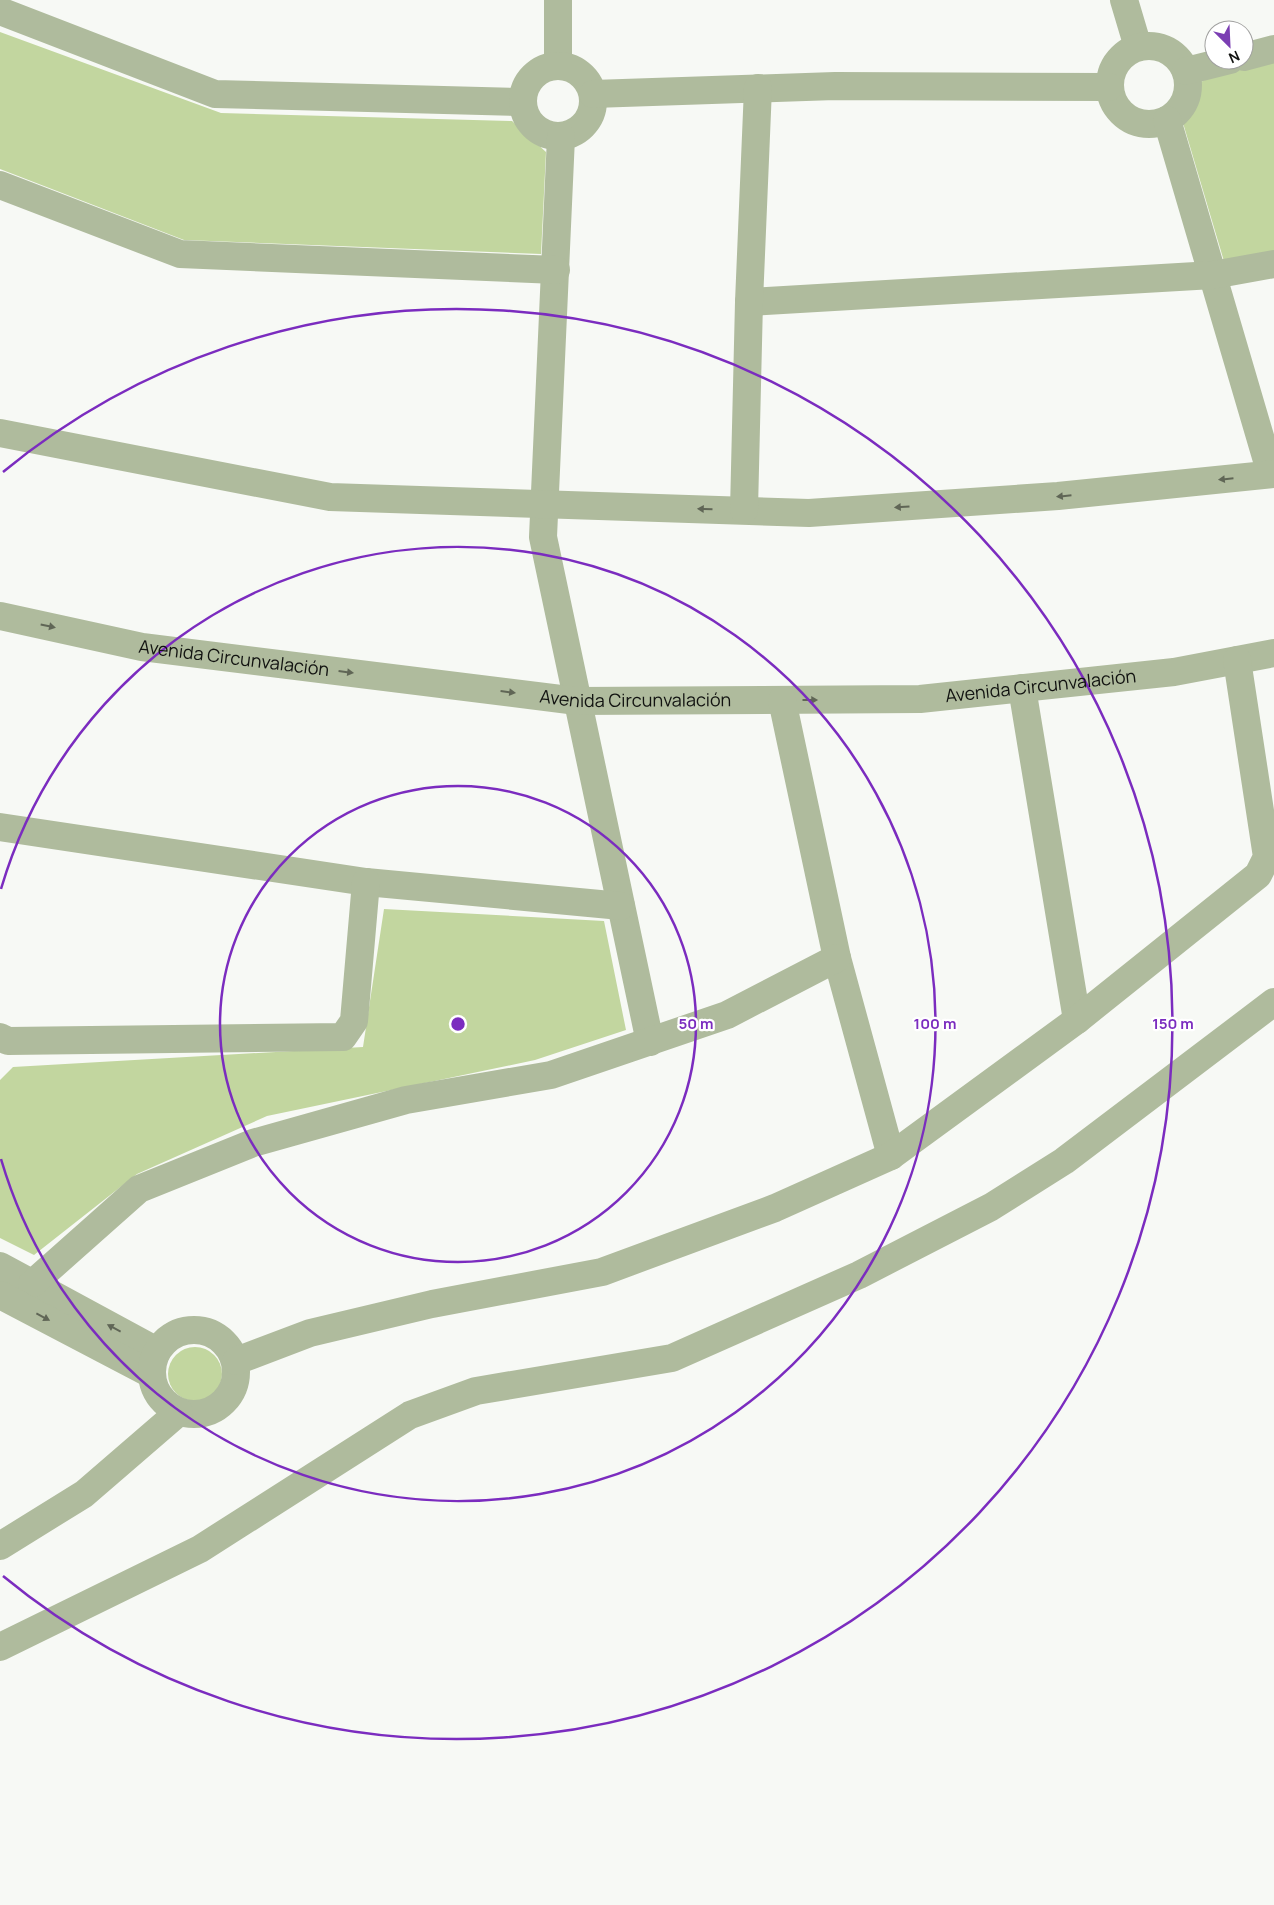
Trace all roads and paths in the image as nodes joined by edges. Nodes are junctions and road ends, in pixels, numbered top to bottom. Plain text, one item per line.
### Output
1 (558, 0) edge
2 (1124, 0) edge
3 (0, 11) edge
4 (1138, 47) junction
5 (1274, 49) edge
6 (1254, 54) edge
7 (558, 65) junction
8 (1204, 66) edge
9 (1186, 71) junction
10 (1109, 87) junction
11 (758, 88) junction
12 (593, 94) junction
13 (522, 102) junction
14 (1167, 120) junction
15 (561, 137) junction
16 (0, 185) edge
17 (1274, 264) edge
18 (556, 270) junction
19 (1213, 276) junction
20 (749, 302) junction
21 (0, 433) edge
22 (1272, 474) edge
23 (546, 504) junction
24 (744, 510) junction
25 (0, 616) edge
26 (1274, 653) edge
27 (1237, 660) junction
28 (1022, 688) junction
29 (782, 700) junction
30 (577, 701) junction
31 (0, 827) edge
32 (366, 882) junction
33 (621, 906) junction
34 (837, 958) junction
35 (1274, 1002) edge
36 (1077, 1020) junction
37 (0, 1038) edge
38 (650, 1042) junction
39 (891, 1156) junction
40 (0, 1266) edge
41 (32, 1284) junction
42 (0, 1295) edge
43 (236, 1361) junction
44 (154, 1362) junction
45 (179, 1412) junction
46 (3, 1541) edge
47 (0, 1647) edge

1 - 7 street
2 - 4 street
3 - 13 street
4 - 9 street
4 - 10 street
5 - 6 street
7 - 12 street
7 - 13 street
8 - 9 street
9 - 14 street
10 - 11 street
10 - 14 street
11 - 12 street
11 - 20 street
12 - 15 street
13 - 15 street
14 - 19 street
15 - 18 street
16 - 18 street
17 - 19 street
18 - 23 street
19 - 20 street
19 - 22 street
20 - 24 street
21 - 23 street
22 -> 24 street
24 -> 23 street
23 - 30 street
25 -> 30 street, Avenida Circunvalación
26 - 27 street, Avenida Circunvalación
27 - 28 street, Avenida Circunvalación
27 - 36 street
29 -> 28 street, Avenida Circunvalación
28 - 36 street
29 - 30 street, Avenida Circunvalación
29 - 34 street
30 - 33 street
31 - 32 street
32 - 33 street
32 - 37 street
33 - 38 street
34 - 38 street
34 - 39 street
35 - 47 street
36 - 39 street
38 - 41 street
39 - 43 street
40 - 41 street
44 -> 41 street
42 -> 44 street
43 - 44 street
43 - 45 street
44 - 45 street
45 - 46 street

